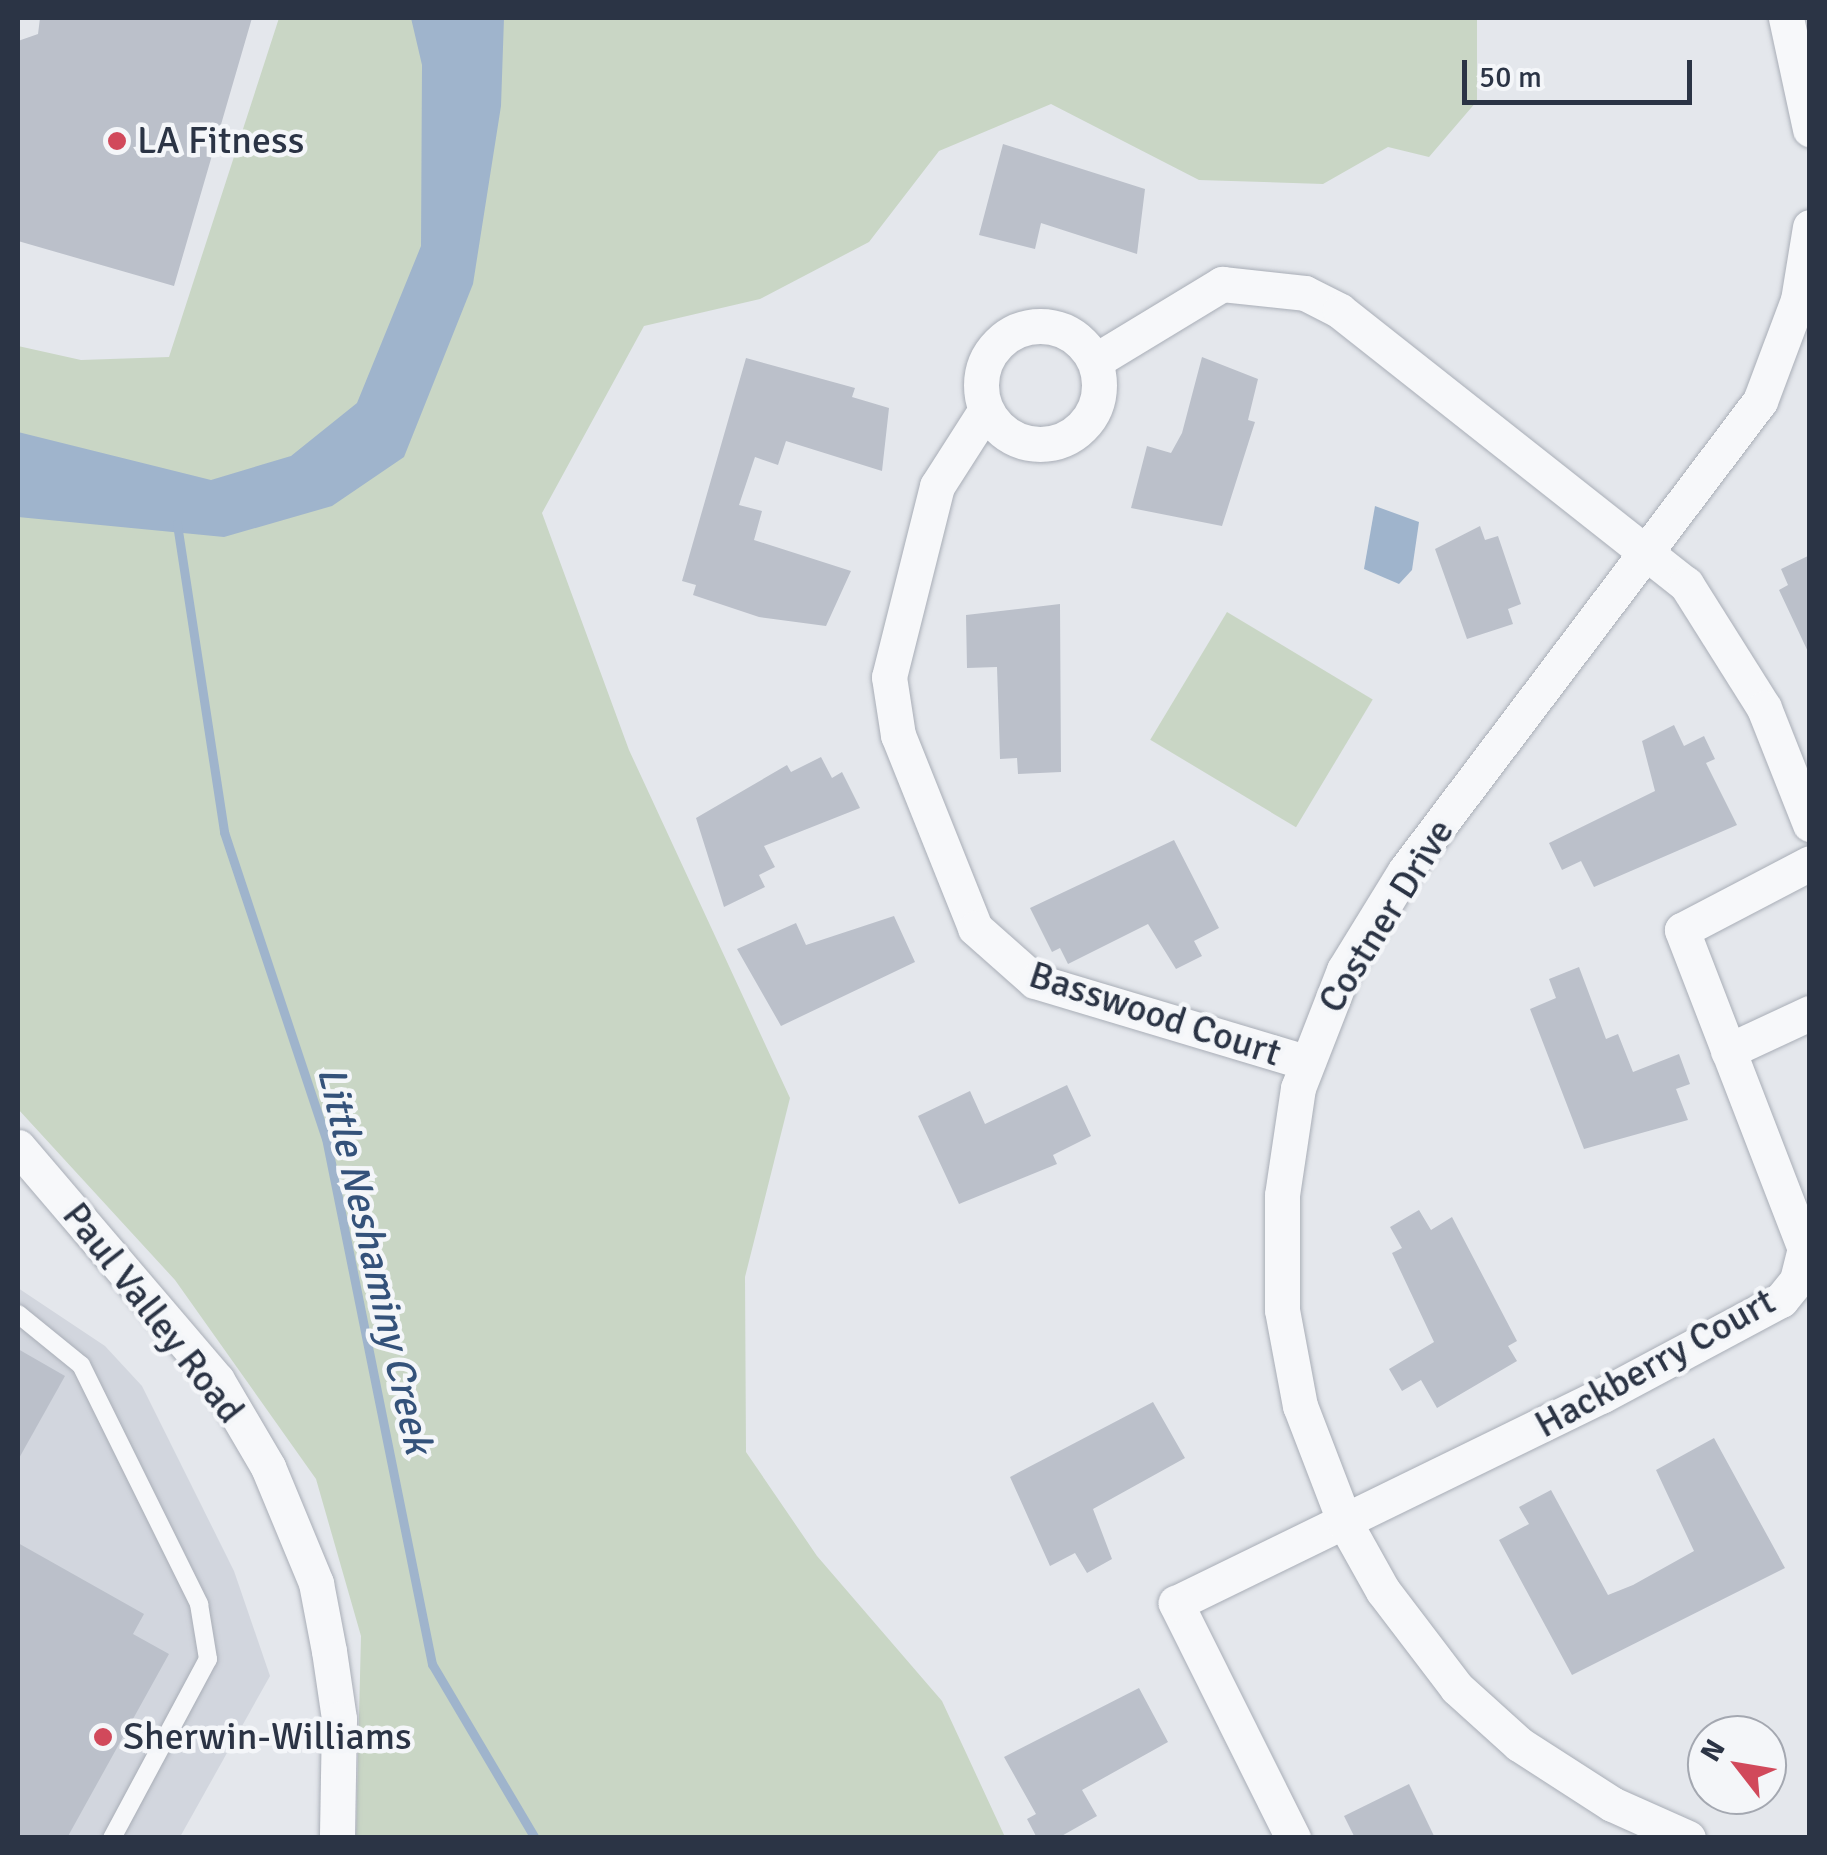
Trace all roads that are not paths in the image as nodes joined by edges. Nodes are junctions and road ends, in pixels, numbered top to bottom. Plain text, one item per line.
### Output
1 (1786, 18) edge
2 (1810, 129) edge
3 (1810, 227) edge
4 (1095, 361) junction
5 (985, 410) junction
6 (1651, 554) junction
7 (1810, 824) edge
8 (1810, 864) edge
9 (1810, 1013) edge
10 (1728, 1051) junction
11 (1305, 1062) junction
12 (18, 1147) edge
13 (18, 1314) edge
14 (1345, 1524) junction
15 (1686, 1837) edge
16 (112, 1838) edge
17 (337, 1838) edge
18 (1293, 1838) edge

1 - 2 street
3 - 6 street, Costner Drive
4 - 5 street
4 - 5 street
4 - 6 street
5 - 11 street, Basswood Court
6 - 7 street
6 - 11 street, Costner Drive
8 - 10 street, Hackberry Court
9 - 10 street
10 - 14 street, Hackberry Court
11 - 14 street, Costner Drive
12 - 17 street, Paul Valley Road
13 - 16 lane
14 - 15 street, Costner Drive
14 - 18 street, Hackberry Court

